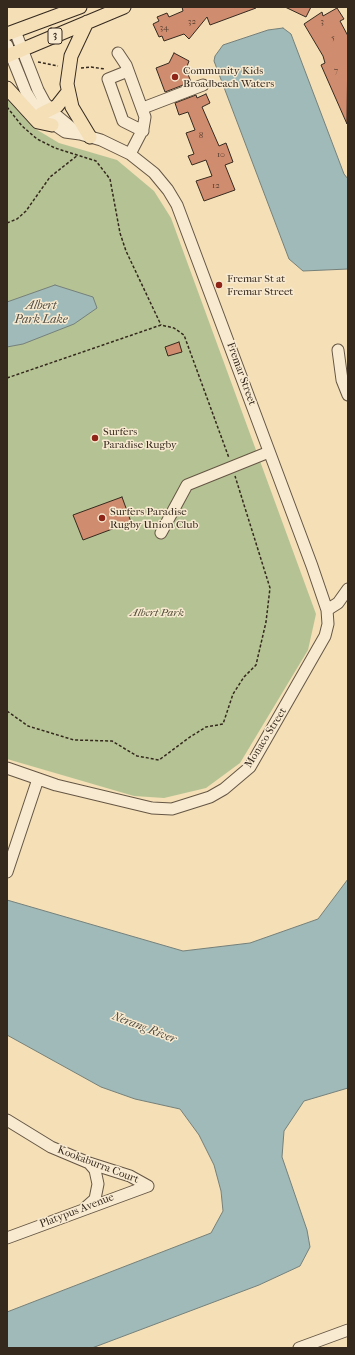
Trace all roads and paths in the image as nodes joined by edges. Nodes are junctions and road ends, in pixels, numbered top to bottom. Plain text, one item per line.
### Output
1 (80, 7) edge
2 (124, 7) edge
3 (87, 22) junction
4 (11, 32) edge
5 (12, 51) edge
6 (118, 53) dead end
7 (34, 60) dead end
8 (62, 67) dead end
9 (76, 70) dead end
10 (110, 70) dead end
11 (128, 71) junction
12 (203, 86) dead end
13 (7, 88) edge
14 (68, 92) junction
15 (7, 107) edge
16 (143, 108) junction
17 (46, 113) junction
18 (52, 125) junction
19 (142, 131) junction
20 (85, 135) junction
21 (130, 154) junction
22 (78, 155) junction
23 (7, 223) edge
24 (160, 325) junction
25 (338, 350) dead end
26 (7, 378) edge
27 (348, 395) edge
28 (270, 452) junction
29 (232, 467) junction
30 (161, 533) dead end
31 (348, 589) edge
32 (327, 610) junction
33 (7, 711) edge
34 (7, 768) edge
35 (38, 779) junction
36 (7, 872) edge
37 (8, 1121) edge
38 (89, 1163) junction
39 (148, 1186) joint
40 (84, 1208) junction
41 (7, 1238) edge
42 (348, 1330) edge
43 (299, 1348) edge

1 - 4 main road, 3
2 - 3 main road, 3
3 - 5 main road, 3
3 - 14 main road
4 - 5 street, Fremar Street
5 - 17 street, Fremar Street
6 - 11 street
7 - 8 path
9 - 10 path
11 - 16 street
11 - 19 street
12 - 16 street
13 - 18 main road
14 - 17 main road
14 - 20 main road
15 - 22 path
16 - 19 street
17 - 18 street, Fremar Street
17 - 20 street, Fremar Street
18 - 20 street, Fremar Street
19 - 21 street
20 - 21 street, Fremar Street
21 - 28 street, Fremar Street
22 - 23 path
22 - 24 path
24 - 26 path
24 - 29 path
25 - 27 street
28 - 29 street
28 - 32 street, Fremar Street
29 - 30 street
29 - 33 path
31 - 32 street
32 - 35 street, Monaco Street
34 - 35 street, Monaco Street
35 - 36 street
37 - 38 street, Kookaburra Court
38 - 39 street, Kookaburra Court
38 - 40 street
39 - 40 street, Platypus Avenue
40 - 41 street, Platypus Avenue
42 - 43 street

